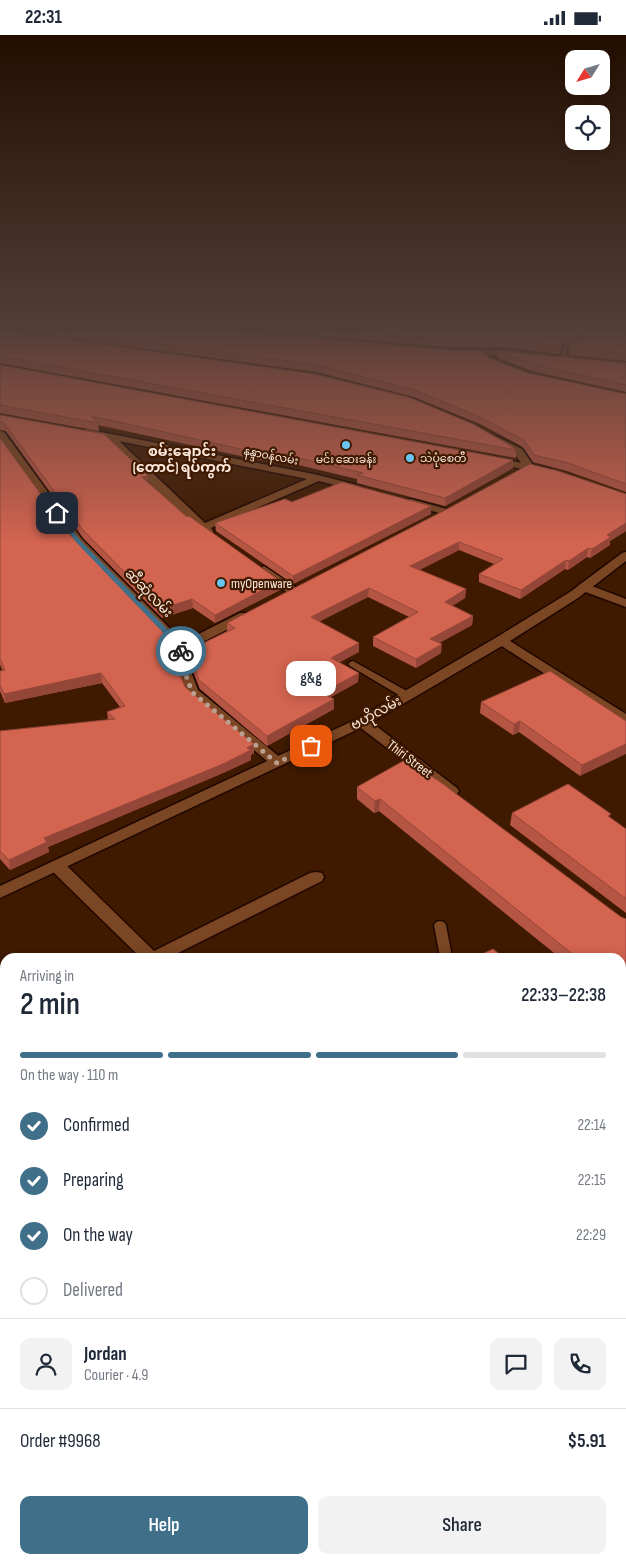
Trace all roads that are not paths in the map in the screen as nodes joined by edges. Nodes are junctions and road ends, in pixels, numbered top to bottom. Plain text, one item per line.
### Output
1 (71, 429) edge
2 (0, 435) edge
3 (107, 436) junction
4 (492, 437) edge
5 (480, 457) edge
6 (528, 466) junction
7 (553, 473) edge
8 (318, 478) junction
9 (506, 478) edge
10 (364, 490) edge
11 (400, 500) edge
12 (429, 520) edge
13 (202, 528) junction
14 (217, 538) edge
15 (626, 555) edge
16 (255, 565) edge
17 (584, 587) junction
18 (293, 591) edge
19 (626, 603) edge
20 (259, 608) edge
21 (502, 640) junction
22 (181, 648) junction
23 (353, 664) dead end
24 (408, 695) junction
25 (626, 720) edge
26 (362, 722) junction
27 (277, 763) junction
28 (463, 799) edge
29 (57, 866) junction
30 (316, 877) dead end
31 (0, 893) edge
32 (440, 925) dead end
33 (146, 953) edge
34 (164, 953) edge
35 (445, 953) edge

1 - 3 street, နန္ဒာ၀န်လမ်း
2 - 22 street, ဆီဆုံလမ်း
3 - 8 street, နန္ဒာ၀န်လမ်း
3 - 13 street
4 - 6 street
5 - 6 street
6 - 7 street
6 - 9 street
8 - 10 street, နန္ဒာ၀န်လမ်း
8 - 13 street
11 - 12 street
13 - 14 street
15 - 17 street, ဗဟိုလမ်း
16 - 18 street
17 - 19 street
17 - 21 street, ဗဟိုလမ်း
20 - 22 street
21 - 24 street, ဗဟိုလမ်း
21 - 25 street
22 - 27 street
23 - 24 lane
24 - 26 street, ဗဟိုလမ်း
26 - 27 street, ဗဟိုလမ်း
26 - 28 street, Thiri Street
27 - 29 street, ဗဟိုလမ်း
29 - 31 street, ဗဟိုလမ်း
29 - 33 street
30 - 34 street
32 - 35 lane

